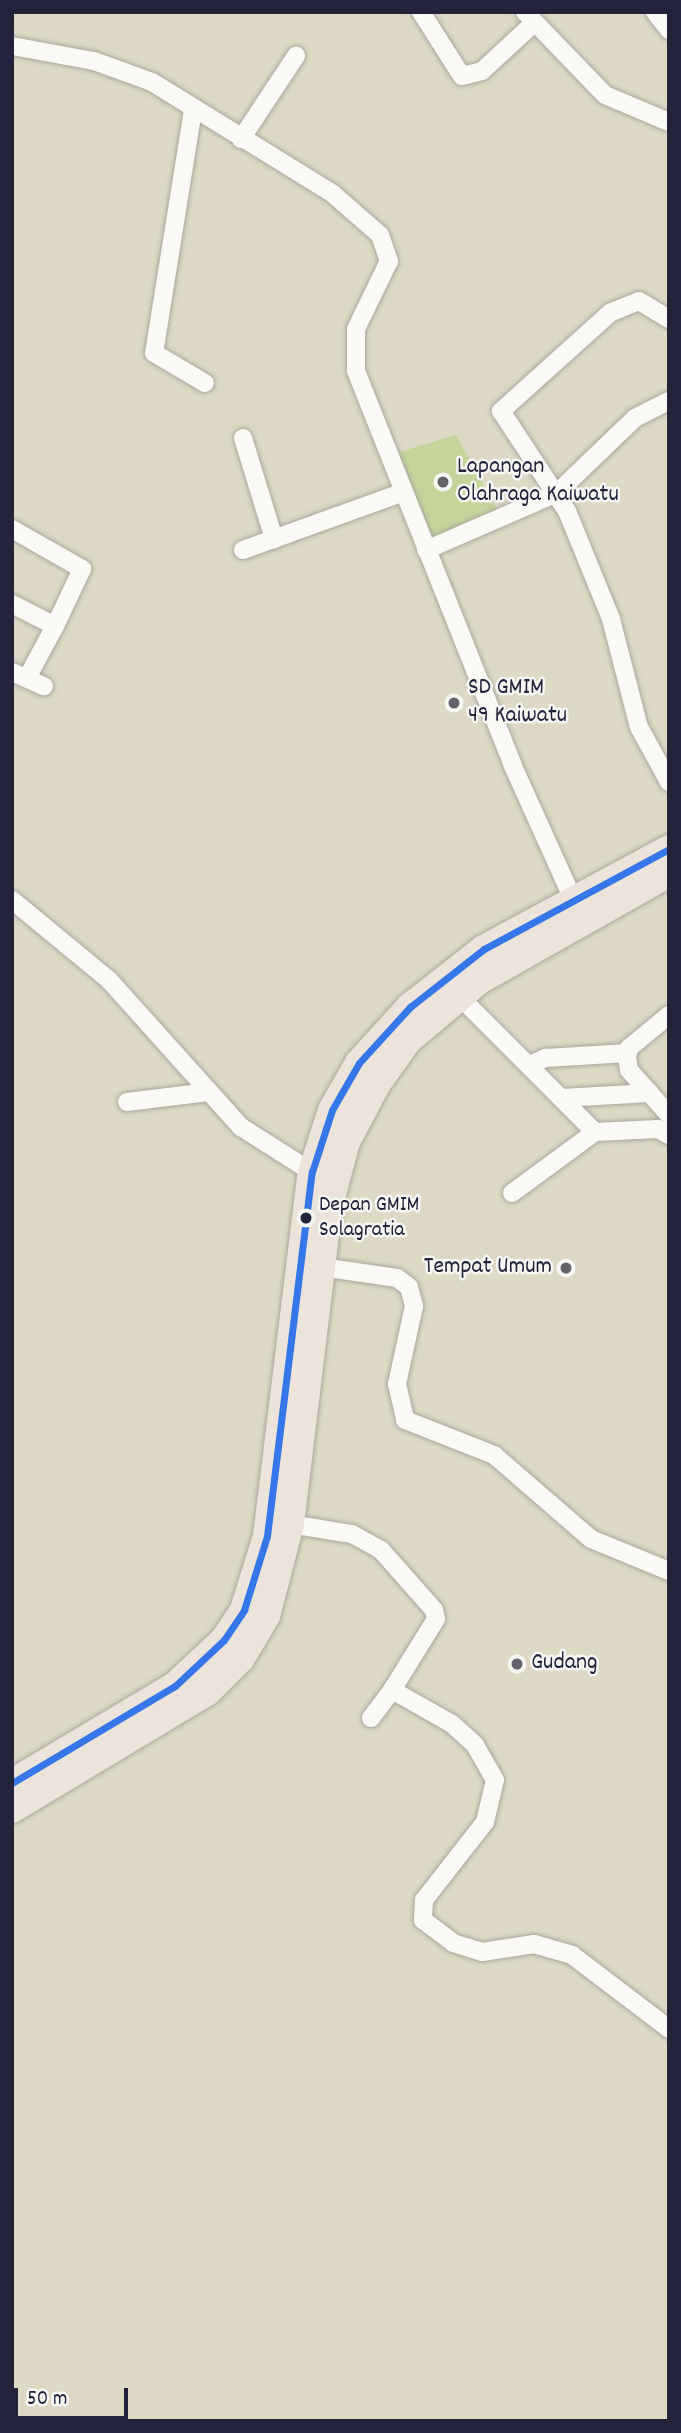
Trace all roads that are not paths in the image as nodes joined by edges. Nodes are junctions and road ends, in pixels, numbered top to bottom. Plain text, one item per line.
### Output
1 (421, 12) edge
2 (655, 12) edge
3 (529, 18) edge
4 (669, 30) edge
5 (12, 46) edge
6 (296, 56) dead end
7 (192, 110) junction
8 (669, 122) edge
9 (241, 139) junction
10 (669, 319) edge
11 (205, 383) dead end
12 (669, 401) edge
13 (243, 438) dead end
14 (557, 493) junction
15 (401, 494) junction
16 (12, 528) edge
17 (274, 539) junction
18 (243, 550) dead end
19 (426, 550) junction
20 (12, 604) edge
21 (55, 626) junction
22 (19, 675) edge
23 (44, 686) dead end
24 (669, 782) edge
25 (669, 849) edge
26 (669, 873) edge
27 (572, 897) junction
28 (12, 900) edge
29 (459, 996) junction
30 (669, 1015) edge
31 (628, 1053) junction
32 (530, 1065) junction
33 (208, 1091) junction
34 (650, 1093) junction
35 (562, 1098) junction
36 (127, 1102) dead end
37 (666, 1124) edge
38 (595, 1132) junction
39 (312, 1172) junction
40 (512, 1193) dead end
41 (321, 1267) junction
42 (290, 1524) junction
43 (669, 1571) edge
44 (392, 1690) junction
45 (371, 1718) dead end
46 (12, 1783) edge
47 (12, 1809) edge
48 (669, 2029) edge

1 - 3 street
2 - 4 street
3 - 8 street
5 - 7 street
6 - 9 street
7 - 9 street
7 - 11 street
9 - 15 street
10 - 14 street
12 - 14 street
13 - 17 street
14 - 19 street
14 - 24 street
15 - 17 street
15 - 19 street
16 - 21 street
17 - 18 street
19 - 27 street
20 - 21 street
21 - 22 street
22 - 23 street
25 - 27 highway
26 - 29 highway
27 - 39 highway
28 - 33 street
29 - 32 street
29 - 41 highway
30 - 31 street
31 - 32 street
31 - 34 street
32 - 35 street
33 - 36 street
33 - 39 street
34 - 35 street
34 - 37 street
35 - 38 street
37 - 38 street
38 - 40 street
39 - 46 highway
41 - 42 highway
41 - 43 street
42 - 44 street
42 - 47 highway
44 - 45 street
44 - 48 street

